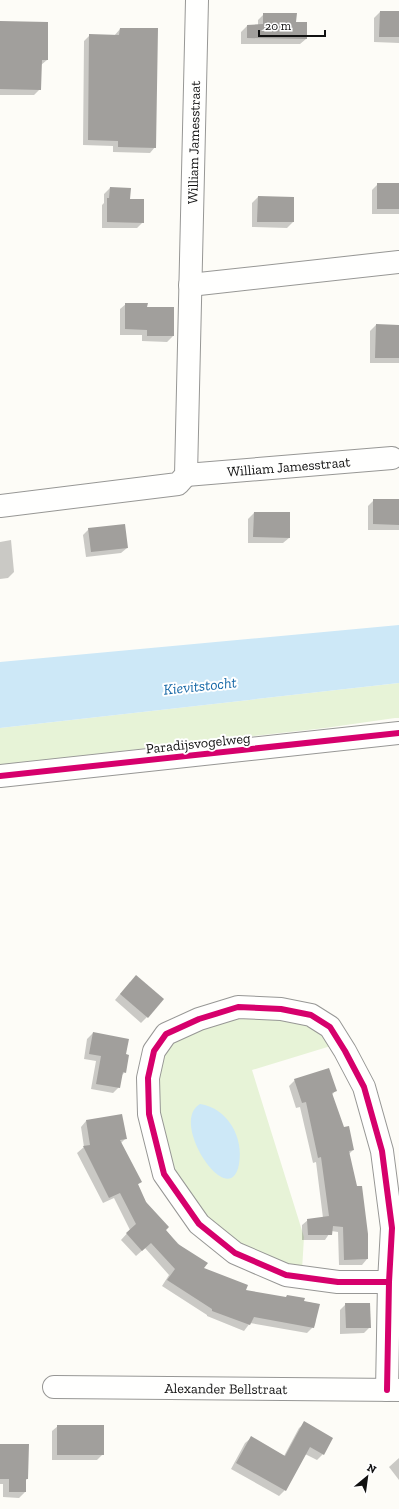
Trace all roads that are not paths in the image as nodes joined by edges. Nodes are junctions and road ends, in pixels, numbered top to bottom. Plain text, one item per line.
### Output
1 (197, 0) edge
2 (399, 262) edge
3 (190, 285) junction
4 (392, 458) dead end
5 (186, 476) junction
6 (0, 506) edge
7 (399, 733) edge
8 (0, 776) edge
9 (389, 1282) junction
10 (54, 1387) dead end
11 (393, 1390) edge

1 - 3 street, William Jamesstraat
2 - 3 street
3 - 5 street, William Jamesstraat
4 - 5 street, William Jamesstraat
5 - 6 street, William Jamesstraat
7 - 8 street, Paradijsvogelweg
9 - 9 street
9 - 11 street
10 - 11 street, Alexander Bellstraat

